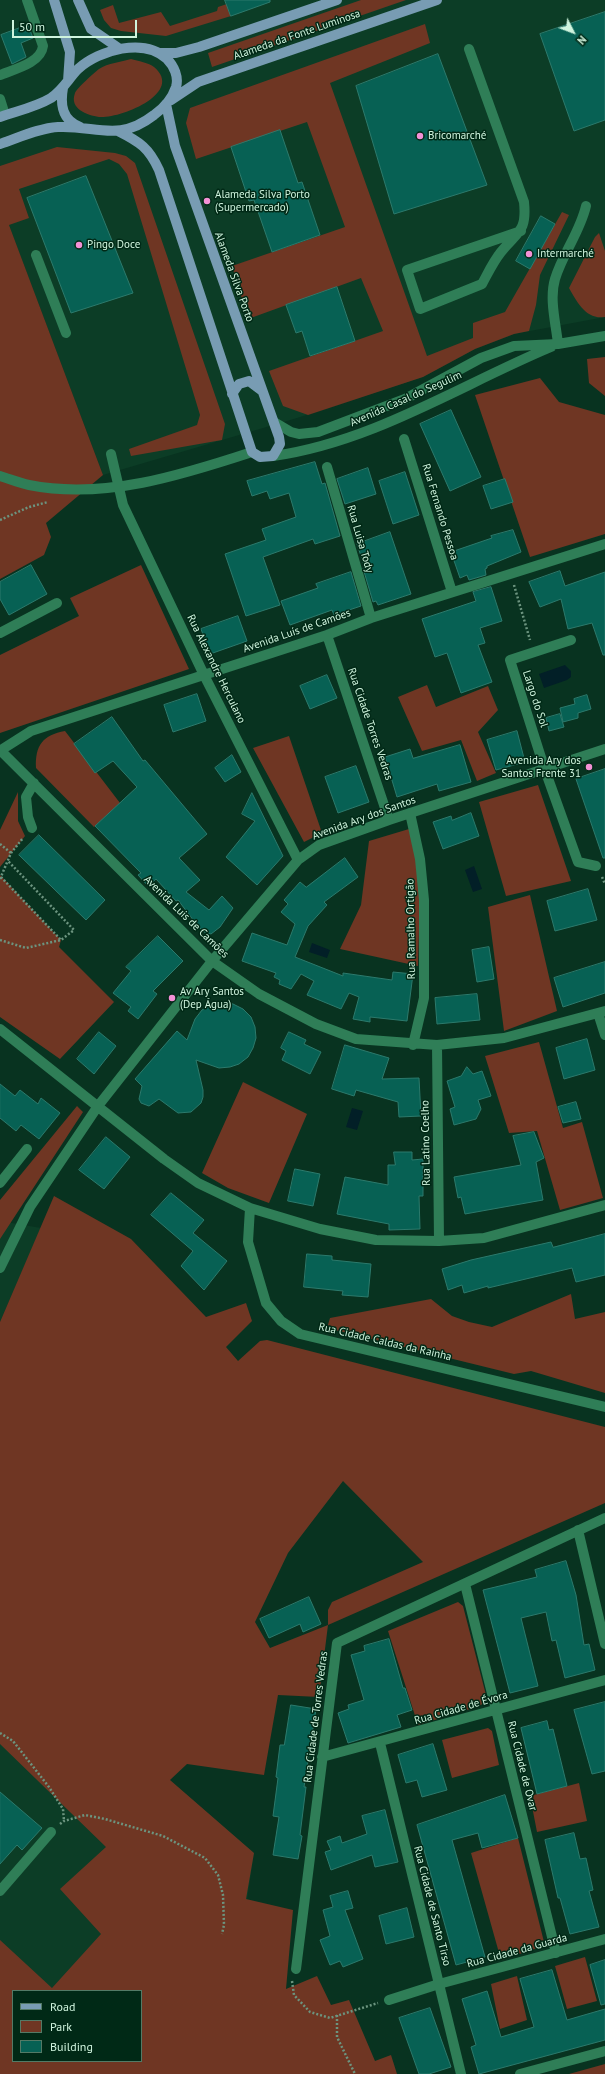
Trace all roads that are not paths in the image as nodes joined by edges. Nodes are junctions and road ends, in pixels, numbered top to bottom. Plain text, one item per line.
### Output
1 (28, 0) edge
2 (54, 0) edge
3 (78, 0) edge
4 (336, 0) edge
5 (437, 0) edge
6 (120, 49) junction
7 (469, 49) dead end
8 (159, 53) junction
9 (0, 75) edge
10 (65, 84) junction
11 (0, 100) edge
12 (168, 102) junction
13 (3, 116) edge
14 (85, 130) junction
15 (118, 131) junction
16 (0, 144) edge
17 (586, 206) dead end
18 (521, 231) junction
19 (36, 255) dead end
20 (66, 333) dead end
21 (605, 336) edge
22 (558, 344) junction
23 (261, 390) junction
24 (232, 394) junction
25 (274, 422) junction
26 (404, 438) dead end
27 (252, 452) junction
28 (111, 454) dead end
29 (273, 456) junction
30 (327, 467) dead end
31 (0, 476) edge
32 (118, 486) junction
33 (605, 544) edge
34 (452, 592) junction
35 (57, 603) dead end
36 (371, 618) junction
37 (0, 634) edge
38 (327, 636) junction
39 (571, 640) dead end
40 (204, 675) junction
41 (605, 749) edge
42 (0, 750) edge
43 (545, 770) junction
44 (34, 783) junction
45 (410, 813) junction
46 (389, 820) junction
47 (32, 828) dead end
48 (298, 860) junction
49 (596, 866) dead end
50 (212, 961) junction
51 (602, 1012) edge
52 (1, 1032) edge
53 (605, 1035) edge
54 (413, 1044) junction
55 (437, 1046) junction
56 (98, 1106) junction
57 (27, 1149) dead end
58 (0, 1182) edge
59 (605, 1206) edge
60 (250, 1208) junction
61 (439, 1241) junction
62 (0, 1268) edge
63 (605, 1407) edge
64 (605, 1518) edge
65 (578, 1530) junction
66 (465, 1584) junction
67 (605, 1644) edge
68 (605, 1680) edge
69 (496, 1711) junction
70 (380, 1743) junction
71 (322, 1758) junction
72 (51, 1832) road end
73 (0, 1891) edge
74 (605, 1939) edge
75 (556, 1953) junction
76 (296, 1969) road end
77 (439, 1984) junction
78 (389, 2000) road end
79 (605, 2052) edge
80 (461, 2074) edge
81 (520, 2074) edge

1 - 9 street
2 - 10 main road
3 - 6 main road
4 - 8 main road, Alameda da Fonte Luminosa
5 - 12 main road, Alameda da Fonte Luminosa
6 - 8 main road, Alameda da Fonte Luminosa
6 - 10 main road, Alameda da Fonte Luminosa
7 - 18 street
8 - 12 main road, Alameda da Fonte Luminosa
10 - 13 main road, Alameda da Fonte Luminosa
10 - 14 main road
11 - 13 street
12 - 15 main road, Alameda da Fonte Luminosa
12 - 23 main road, Alameda Silva Porto
14 - 15 main road, Alameda da Fonte Luminosa
14 - 16 main road, Alameda da Fonte Luminosa
15 - 24 main road
17 - 22 street
18 - 18 street
19 - 20 street
21 - 22 street, Avenida Casal do Segulim
22 - 25 street, Avenida Casal do Segulim
22 - 29 street, Avenida Casal do Segulim
23 - 24 main road
23 - 25 main road, Alameda Silva Porto
24 - 27 main road
25 - 29 main road, Alameda Silva Porto
26 - 34 street, Rua Fernando Pessoa
27 - 29 main road, Avenida Casal do Segulim
27 - 32 street
28 - 32 street, Rua Alexandre Herculano
30 - 36 street, Rua Luisa Tody
31 - 32 street
32 - 40 street, Rua Alexandre Herculano
33 - 34 street, Avenida Luís de Camões
34 - 36 street, Avenida Luís de Camões
35 - 37 street
36 - 38 street, Avenida Luís de Camões
38 - 40 street, Avenida Luís de Camões
38 - 46 street, Rua Cidade Torres Vedras
39 - 43 street, Largo do Sol
40 - 42 street, Avenida Luís de Camões
40 - 48 street, Rua Alexandre Herculano
41 - 43 street, Avenida Ary dos Santos
42 - 44 street, Avenida Luis de Camões
43 - 45 street, Avenida Ary dos Santos
43 - 49 street
44 - 47 street
44 - 50 street, Avenida Luis de Camões
45 - 46 street, Avenida Ary dos Santos
45 - 54 street, Rua Ramalho Ortigão
46 - 48 street, Avenida Ary dos Santos
48 - 50 street, Avenida Ary dos Santos
50 - 54 street, Avenida Luis de Camões
50 - 56 street, Avenida Ary dos Santos
51 - 53 street
51 - 55 street, Avenida Luis de Camões
52 - 56 street
54 - 55 street, Avenida Luis de Camões
55 - 61 street, Rua Latino Coelho
56 - 60 street
56 - 62 street, Avenida Ary dos Santos
57 - 58 street
59 - 61 street
60 - 61 street
60 - 63 street, Rua Cidade Caldas da Rainha
64 - 65 street, Rua Cidade de Torres Vedras
65 - 66 street, Rua Cidade de Torres Vedras
65 - 67 street
66 - 69 street, Rua Cidade de Ovar
66 - 71 street, Rua Cidade de Torres Vedras
68 - 69 street, Rua Cidade de Évora
69 - 70 street, Rua Cidade de Évora
69 - 75 street, Rua Cidade de Ovar
70 - 71 street, Rua Cidade de Évora
70 - 77 street, Rua Cidade de Santo Tirso
71 - 76 street, Rua Cidade de Torres Vedras
72 - 73 street
74 - 75 street, Rua Cidade da Guarda
75 - 77 street, Rua Cidade da Guarda
77 - 78 street, Rua Cidade da Guarda
77 - 80 street, Rua Cidade de Santo Tirso
79 - 81 street

